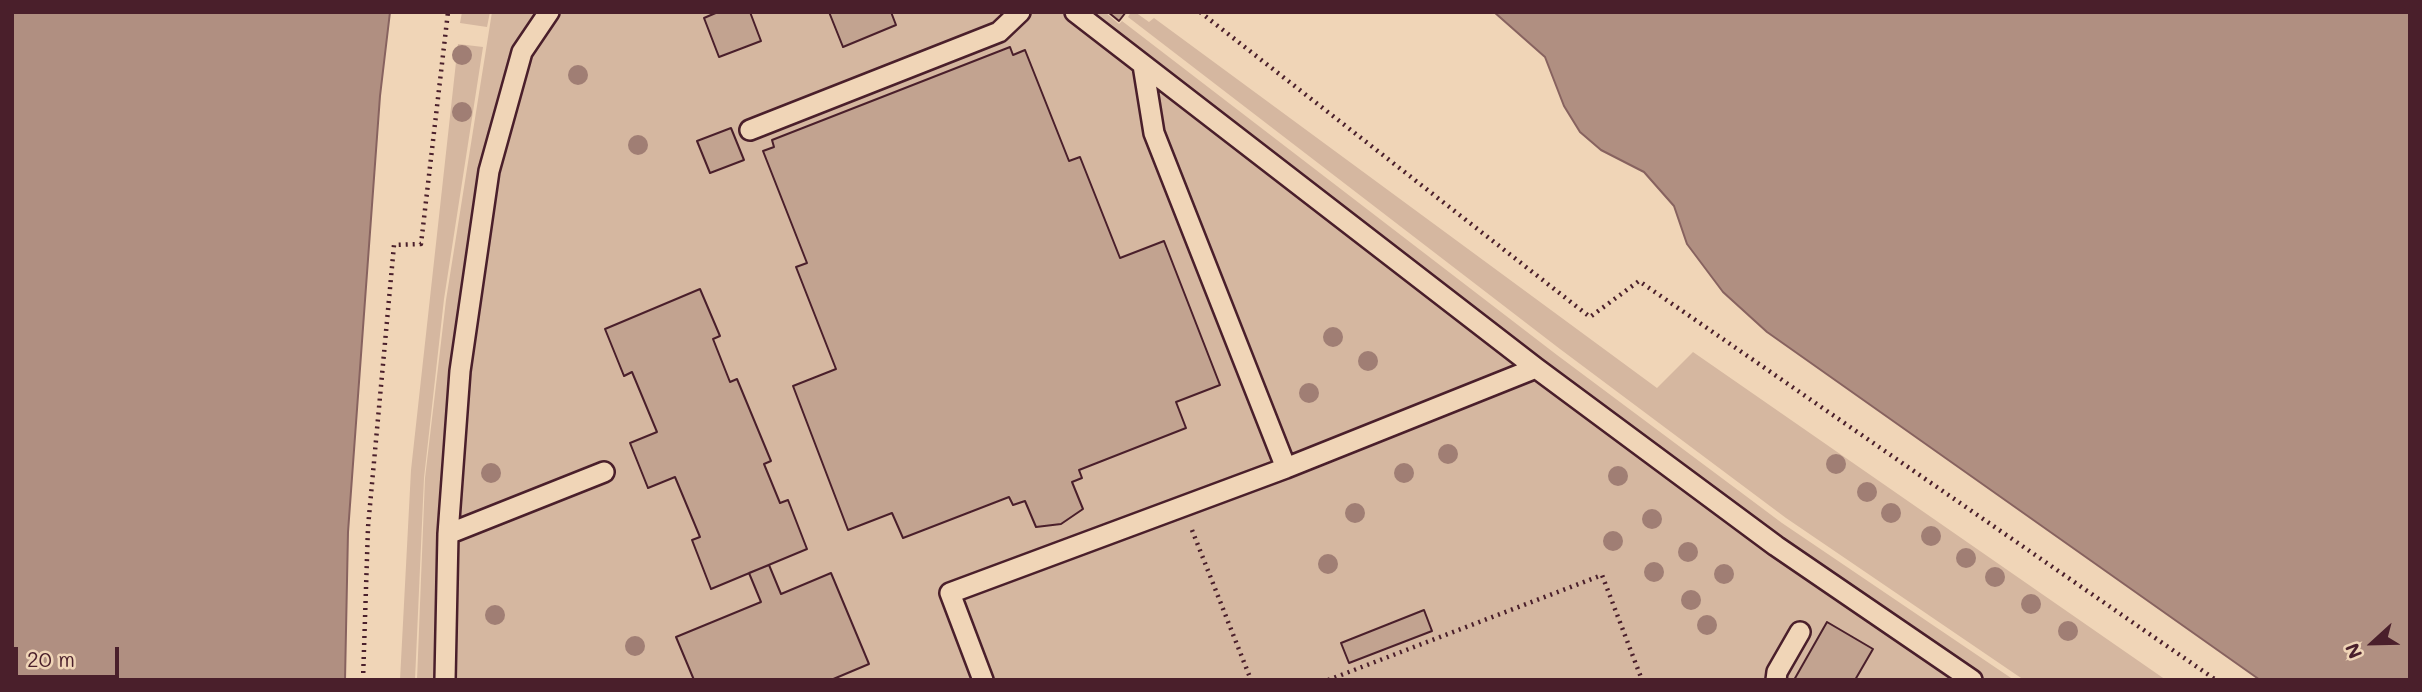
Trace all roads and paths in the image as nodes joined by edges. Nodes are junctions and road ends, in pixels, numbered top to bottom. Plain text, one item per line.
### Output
1 (448, 12) edge
2 (549, 12) edge
3 (1020, 12) edge
4 (1075, 12) edge
5 (1200, 12) edge
6 (1143, 65) junction
7 (750, 130) dead end
8 (1536, 368) junction
9 (1286, 468) junction
10 (604, 472) dead end
11 (1183, 506) junction
12 (448, 534) junction
13 (1800, 632) dead end
14 (363, 680) edge
15 (444, 680) edge
16 (983, 680) edge
17 (1251, 680) edge
18 (1328, 680) edge
19 (1642, 680) edge
20 (1776, 680) edge
21 (1972, 680) edge
22 (2216, 680) edge

1 - 14 path
2 - 12 lane
3 - 7 lane
4 - 6 lane
5 - 22 path
6 - 8 lane
6 - 9 lane
8 - 9 lane
8 - 21 lane
9 - 11 lane
10 - 12 lane
11 - 16 lane
11 - 17 path
12 - 15 lane
13 - 20 lane
18 - 19 path

